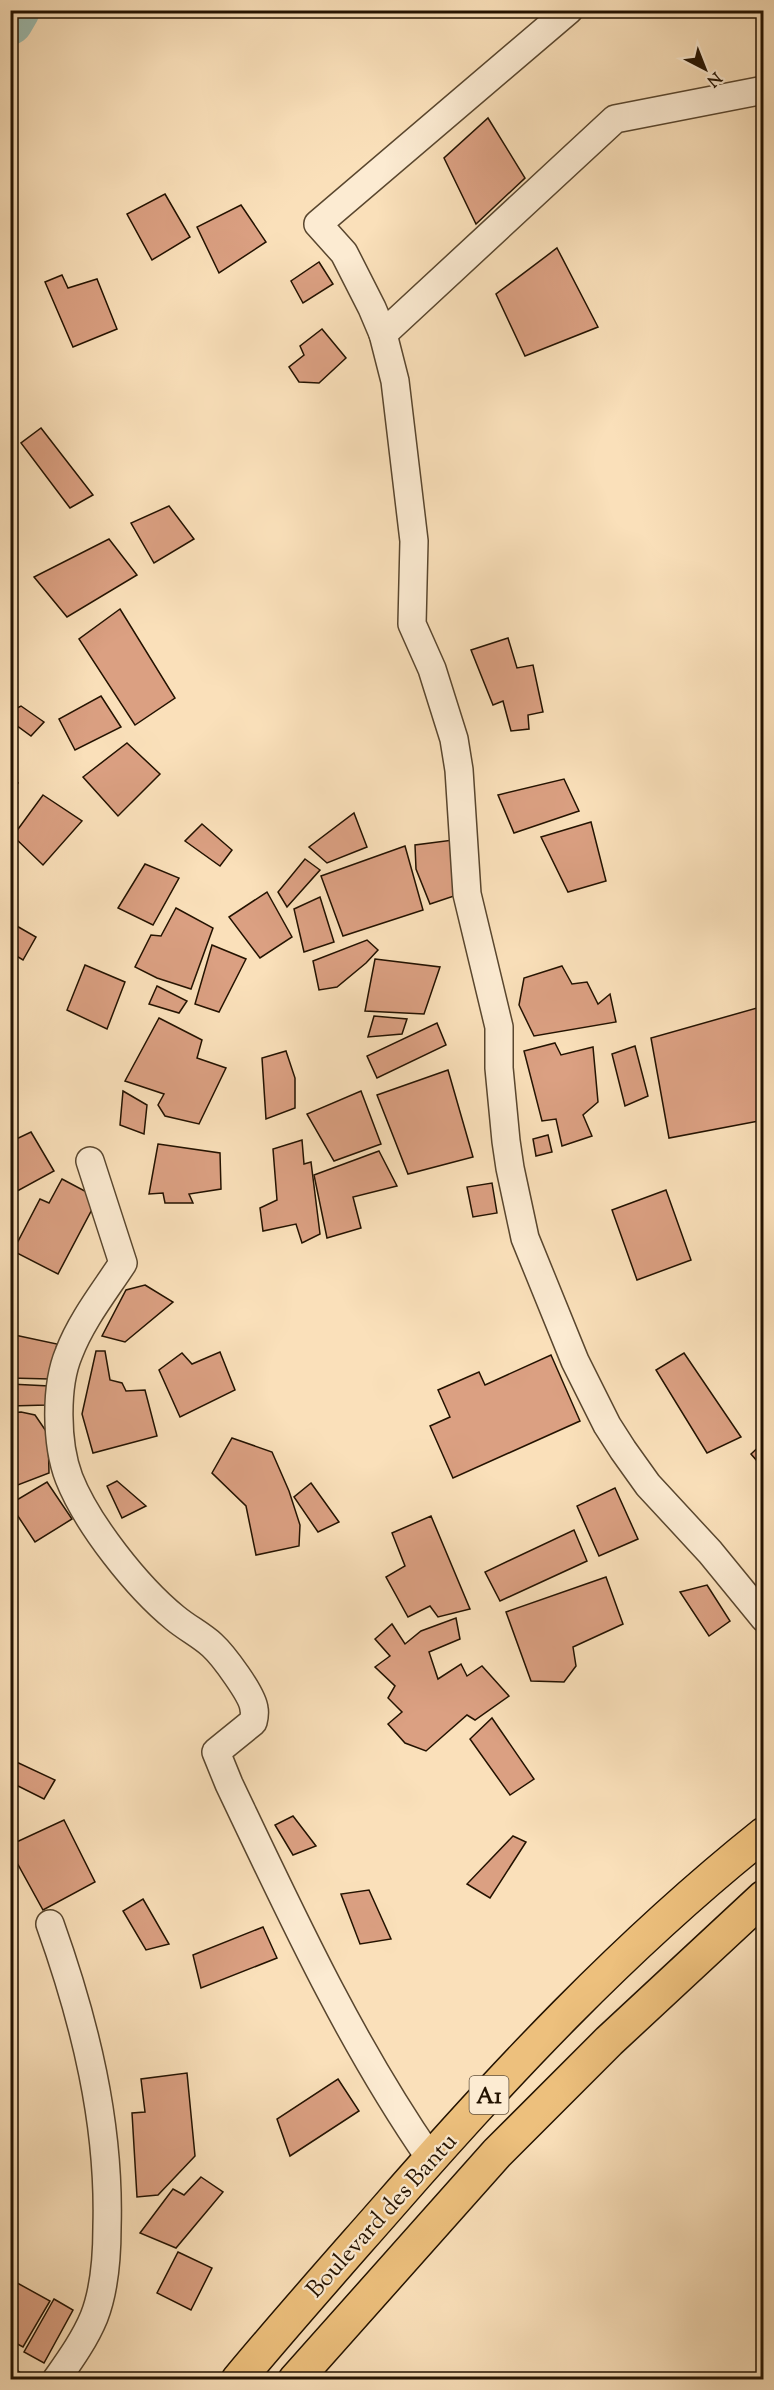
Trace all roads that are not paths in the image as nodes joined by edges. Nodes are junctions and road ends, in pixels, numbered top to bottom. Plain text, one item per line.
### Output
1 (569, 10) edge
2 (764, 90) edge
3 (383, 334) junction
4 (90, 1161) dead end
5 (764, 1618) edge
6 (764, 1834) edge
7 (764, 1897) edge
8 (50, 1924) dead end
9 (430, 2158) junction
10 (56, 2379) edge
11 (238, 2379) edge
12 (295, 2379) edge

1 - 3 street
2 - 3 street
3 - 5 street
4 - 9 street
6 - 9 highway, Boulevard des Bantu / A1
7 - 12 highway, Boulevard des Bantu / A1
8 - 10 street
9 - 11 highway, Boulevard des Bantu / A1

